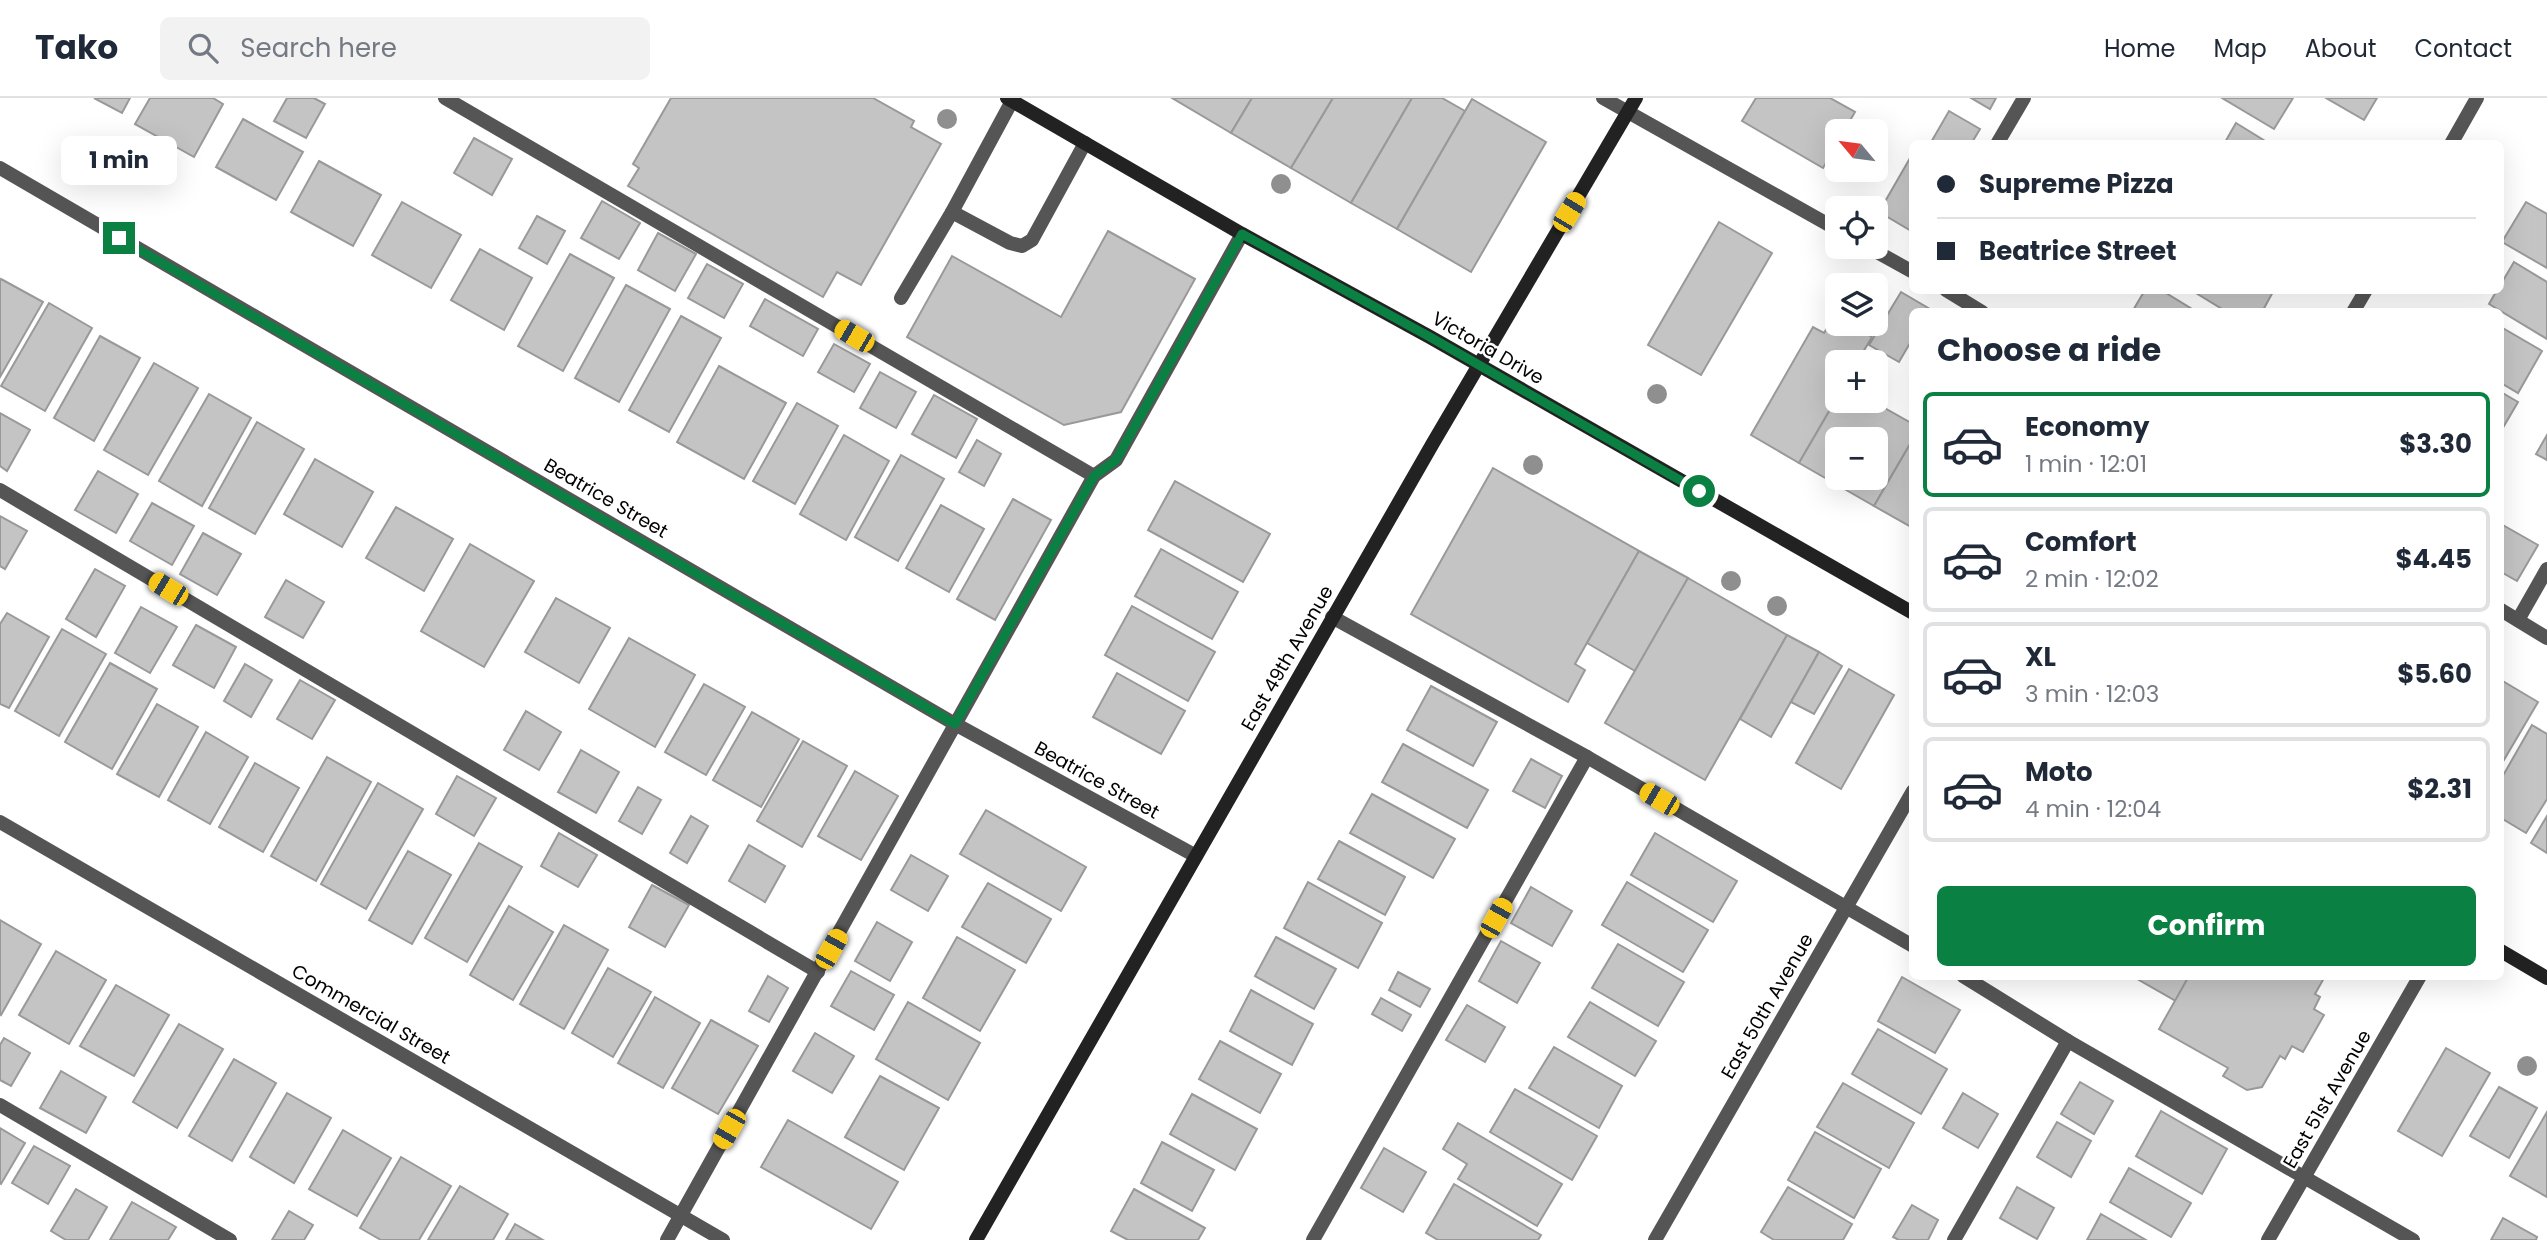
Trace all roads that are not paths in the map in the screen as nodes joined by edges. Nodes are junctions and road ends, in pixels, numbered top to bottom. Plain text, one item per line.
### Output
1 (445, 98) edge
2 (1603, 98) edge
3 (1636, 98) edge
4 (2024, 98) edge
5 (2477, 98) edge
6 (1009, 99) edge
7 (1627, 113) junction
8 (1999, 140) edge
9 (2453, 140) edge
10 (1085, 143) junction
11 (0, 168) edge
12 (952, 212) junction
13 (1825, 223) edge
14 (1242, 234) junction
15 (1888, 258) edge
16 (1909, 270) edge
17 (1953, 294) edge
18 (901, 298) dead end
19 (1975, 308) edge
20 (1478, 365) junction
21 (1094, 476) junction
22 (0, 490) edge
23 (2547, 569) edge
24 (1909, 611) edge
25 (2504, 612) edge
26 (1332, 617) junction
27 (2518, 620) junction
28 (2547, 638) edge
29 (955, 724) junction
30 (1587, 757) junction
31 (1909, 798) edge
32 (0, 822) edge
33 (1196, 856) junction
34 (1846, 906) junction
35 (1909, 944) edge
36 (2504, 953) edge
37 (818, 972) junction
38 (2547, 978) edge
39 (1969, 980) edge
40 (2418, 980) edge
41 (2068, 1041) junction
42 (0, 1105) edge
43 (2305, 1177) junction
44 (681, 1215) junction
45 (230, 1240) edge
46 (667, 1240) edge
47 (723, 1240) edge
48 (976, 1240) edge
49 (1313, 1240) edge
50 (1655, 1240) edge
51 (1954, 1240) edge
52 (2268, 1240) edge
53 (2413, 1240) edge

1 - 21 street
2 - 7 street
3 - 7 street, East 49th Avenue
4 - 8 street
5 - 9 street
6 - 10 street, Victoria Drive
6 - 12 street
7 - 13 street
7 - 20 street, East 49th Avenue
10 - 12 street
10 - 14 street, Victoria Drive
11 - 29 street, Beatrice Street
12 - 18 street
14 - 20 street, Victoria Drive
14 - 21 street
15 - 16 street
17 - 19 street
20 - 24 street, Victoria Drive
20 - 26 street, East 49th Avenue
21 - 29 street
22 - 37 street
23 - 27 street
25 - 27 street
26 - 30 street
26 - 33 street, East 49th Avenue
27 - 28 street
29 - 33 street, Beatrice Street
29 - 37 street
30 - 34 street
30 - 49 street
31 - 34 street, East 50th Avenue
32 - 44 street, Commercial Street
33 - 48 street, East 49th Avenue
34 - 35 street
34 - 50 street, East 50th Avenue
36 - 38 street
37 - 44 street
39 - 41 street
40 - 43 street, East 51st Avenue
41 - 43 street
41 - 51 street
42 - 45 street
43 - 52 street, East 51st Avenue
43 - 53 street
44 - 46 street
44 - 47 street, Commercial Street

